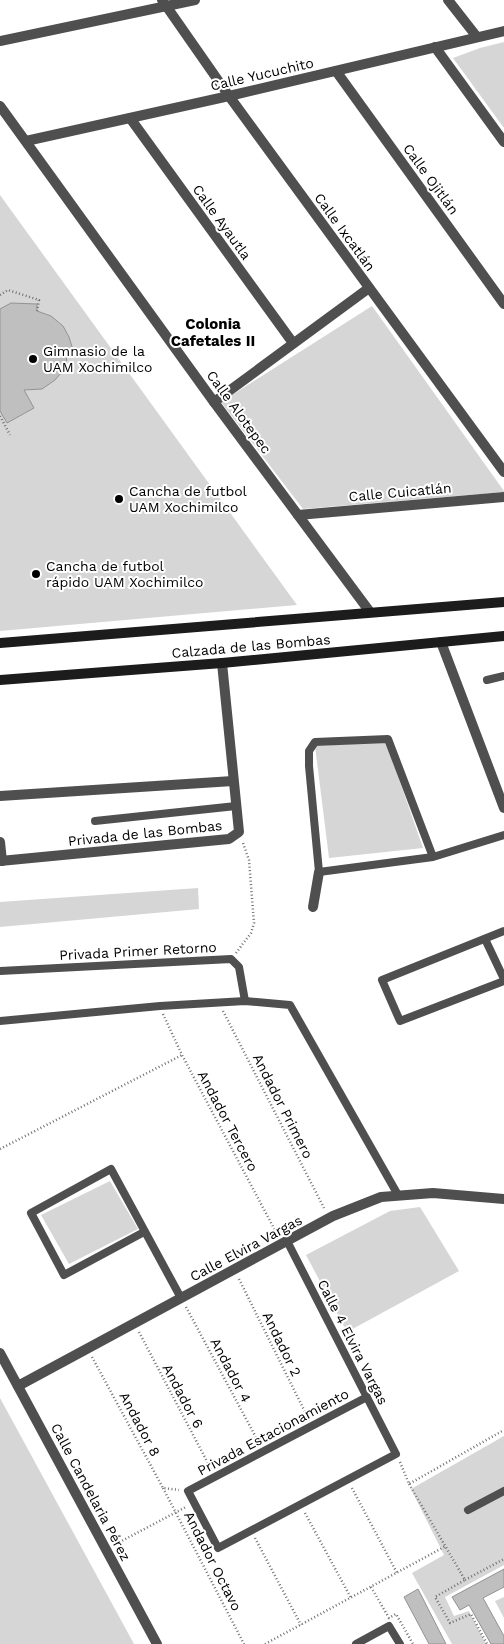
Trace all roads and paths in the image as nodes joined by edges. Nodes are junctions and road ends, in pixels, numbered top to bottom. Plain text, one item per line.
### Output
1 (195, 0) edge
2 (448, 0) edge
3 (165, 3) edge
4 (504, 31) edge
5 (477, 37) junction
6 (0, 41) edge
7 (435, 47) junction
8 (336, 71) junction
9 (229, 96) junction
10 (0, 106) edge
11 (130, 118) junction
12 (26, 141) junction
13 (504, 142) edge
14 (369, 288) junction
15 (500, 290) edge
16 (0, 295) edge
17 (504, 304) edge
18 (37, 311) dead end
19 (293, 343) junction
20 (214, 402) junction
21 (0, 416) edge
22 (10, 435) dead end
23 (504, 472) edge
24 (504, 497) edge
25 (298, 515) junction
26 (504, 602) edge
27 (370, 612) junction
28 (504, 636) edge
29 (0, 642) edge
30 (441, 642) junction
31 (222, 663) junction
32 (504, 676) edge
33 (0, 680) edge
34 (487, 680) dead end
35 (233, 781) junction
36 (0, 796) edge
37 (236, 806) junction
38 (504, 808) edge
39 (94, 820) dead end
40 (239, 832) junction
41 (504, 835) edge
42 (0, 842) edge
43 (434, 857) junction
44 (1, 861) edge
45 (319, 872) junction
46 (313, 906) dead end
47 (504, 931) edge
48 (485, 939) junction
49 (231, 959) junction
50 (0, 971) edge
51 (504, 980) edge
52 (245, 1001) junction
53 (218, 1002) junction
54 (160, 1006) junction
55 (0, 1020) edge
56 (182, 1055) junction
57 (0, 1149) edge
58 (398, 1195) junction
59 (504, 1199) edge
60 (329, 1218) junction
61 (144, 1232) junction
62 (285, 1242) junction
63 (235, 1270) junction
64 (181, 1298) junction
65 (134, 1324) junction
66 (88, 1348) junction
67 (0, 1353) edge
68 (18, 1386) junction
69 (367, 1397) junction
70 (312, 1426) junction
71 (504, 1430) edge
72 (264, 1451) junction
73 (396, 1454) junction
74 (215, 1477) junction
75 (348, 1480) junction
76 (409, 1484) junction
77 (164, 1488) junction
78 (188, 1491) junction
79 (504, 1491) edge
80 (194, 1503) junction
81 (300, 1504) junction
82 (468, 1510) dead end
83 (176, 1512) junction
84 (251, 1530) junction
85 (446, 1546) junction
86 (106, 1549) junction
87 (504, 1559) edge
88 (397, 1573) junction
89 (465, 1580) junction
90 (351, 1598) junction
91 (301, 1624) junction
92 (157, 1644) edge
93 (244, 1644) edge
94 (265, 1644) edge
95 (356, 1644) edge
96 (400, 1644) edge
97 (487, 1644) edge

1 - 3 street
2 - 5 street
3 - 6 street
3 - 9 street, Calle Ixcatlán
4 - 5 street, Calle Yucuchito
5 - 7 street, Calle Yucuchito
7 - 8 street, Calle Yucuchito
7 - 13 street
8 - 9 street, Calle Yucuchito
8 - 15 street, Calle Ojitlán
9 - 11 street, Calle Yucuchito
9 - 14 street, Calle Ixcatlán
10 - 12 street, Calle Alotepec
11 - 12 street, Calle Yucuchito
11 - 19 street, Calle Ayautla
12 - 20 street, Calle Alotepec
14 - 19 street
14 - 23 street, Calle Ixcatlán
15 - 17 street, Calle Ojitlán
16 - 18 path
19 - 20 street
20 - 25 street, Calle Alotepec
21 - 22 path
24 - 25 street, Calle Cuicatlán
25 - 27 street, Calle Alotepec
26 - 27 main road, Calzada de las Bombas
27 - 29 main road, Calzada de las Bombas
28 - 30 main road, Calzada de las Bombas
30 - 31 main road, Calzada de las Bombas
30 - 38 street
31 - 33 main road, Calzada de las Bombas
31 - 35 street, Privada de las Bombas
32 - 34 lane
35 - 36 street
35 - 37 street, Privada de las Bombas
37 - 39 lane
37 - 40 street, Privada de las Bombas
40 - 44 street, Privada de las Bombas
40 - 49 path
41 - 43 lane
42 - 44 street
43 - 45 lane
43 - 45 lane
45 - 46 street
47 - 48 lane
48 - 51 lane
48 - 51 lane
49 - 50 lane, Privada Primer Retorno
49 - 52 lane, Privada Primer Retorno
52 - 53 lane
52 - 58 lane
53 - 54 lane
53 - 60 path, Andador Primero
54 - 55 lane
54 - 56 path, Andador Tercero
56 - 57 path
56 - 62 path, Andador Tercero
58 - 59 street, Calle Elvira Vargas
58 - 60 street, Calle Elvira Vargas
60 - 62 street, Calle Elvira Vargas
61 - 61 lane
61 - 64 lane
62 - 63 street, Calle Elvira Vargas
62 - 69 lane, Calle 4 Elvira Vargas
63 - 64 street, Calle Elvira Vargas
63 - 70 path, Andador 2
64 - 65 street, Calle Elvira Vargas
64 - 72 path, Andador 4
65 - 66 street, Calle Elvira Vargas
65 - 74 path, Andador 6
66 - 68 street, Calle Elvira Vargas
66 - 77 path, Andador 8
67 - 68 street, Calle Candelaria Pérez
68 - 86 street, Calle Candelaria Pérez
69 - 70 lane, Privada Estacionamiento
69 - 73 lane, Calle 4 Elvira Vargas
70 - 72 lane, Privada Estacionamiento
71 - 76 path
72 - 74 lane, Privada Estacionamiento
73 - 75 lane, Privada Estacionamiento
73 - 76 path
74 - 78 lane, Privada Estacionamiento
75 - 81 lane, Privada Estacionamiento
75 - 88 path
76 - 85 path
77 - 78 path
77 - 83 path, Andador Octavo
78 - 80 lane, Privada Estacionamiento
79 - 82 lane
80 - 83 path
80 - 84 lane, Privada Estacionamiento
81 - 84 lane, Privada Estacionamiento
81 - 90 path
83 - 86 path
83 - 93 path, Andador Octavo
84 - 91 path
85 - 88 path
85 - 89 path
86 - 92 street, Calle Candelaria Pérez
87 - 89 path
88 - 90 path
89 - 97 path
90 - 91 path
91 - 94 path
95 - 96 lane

